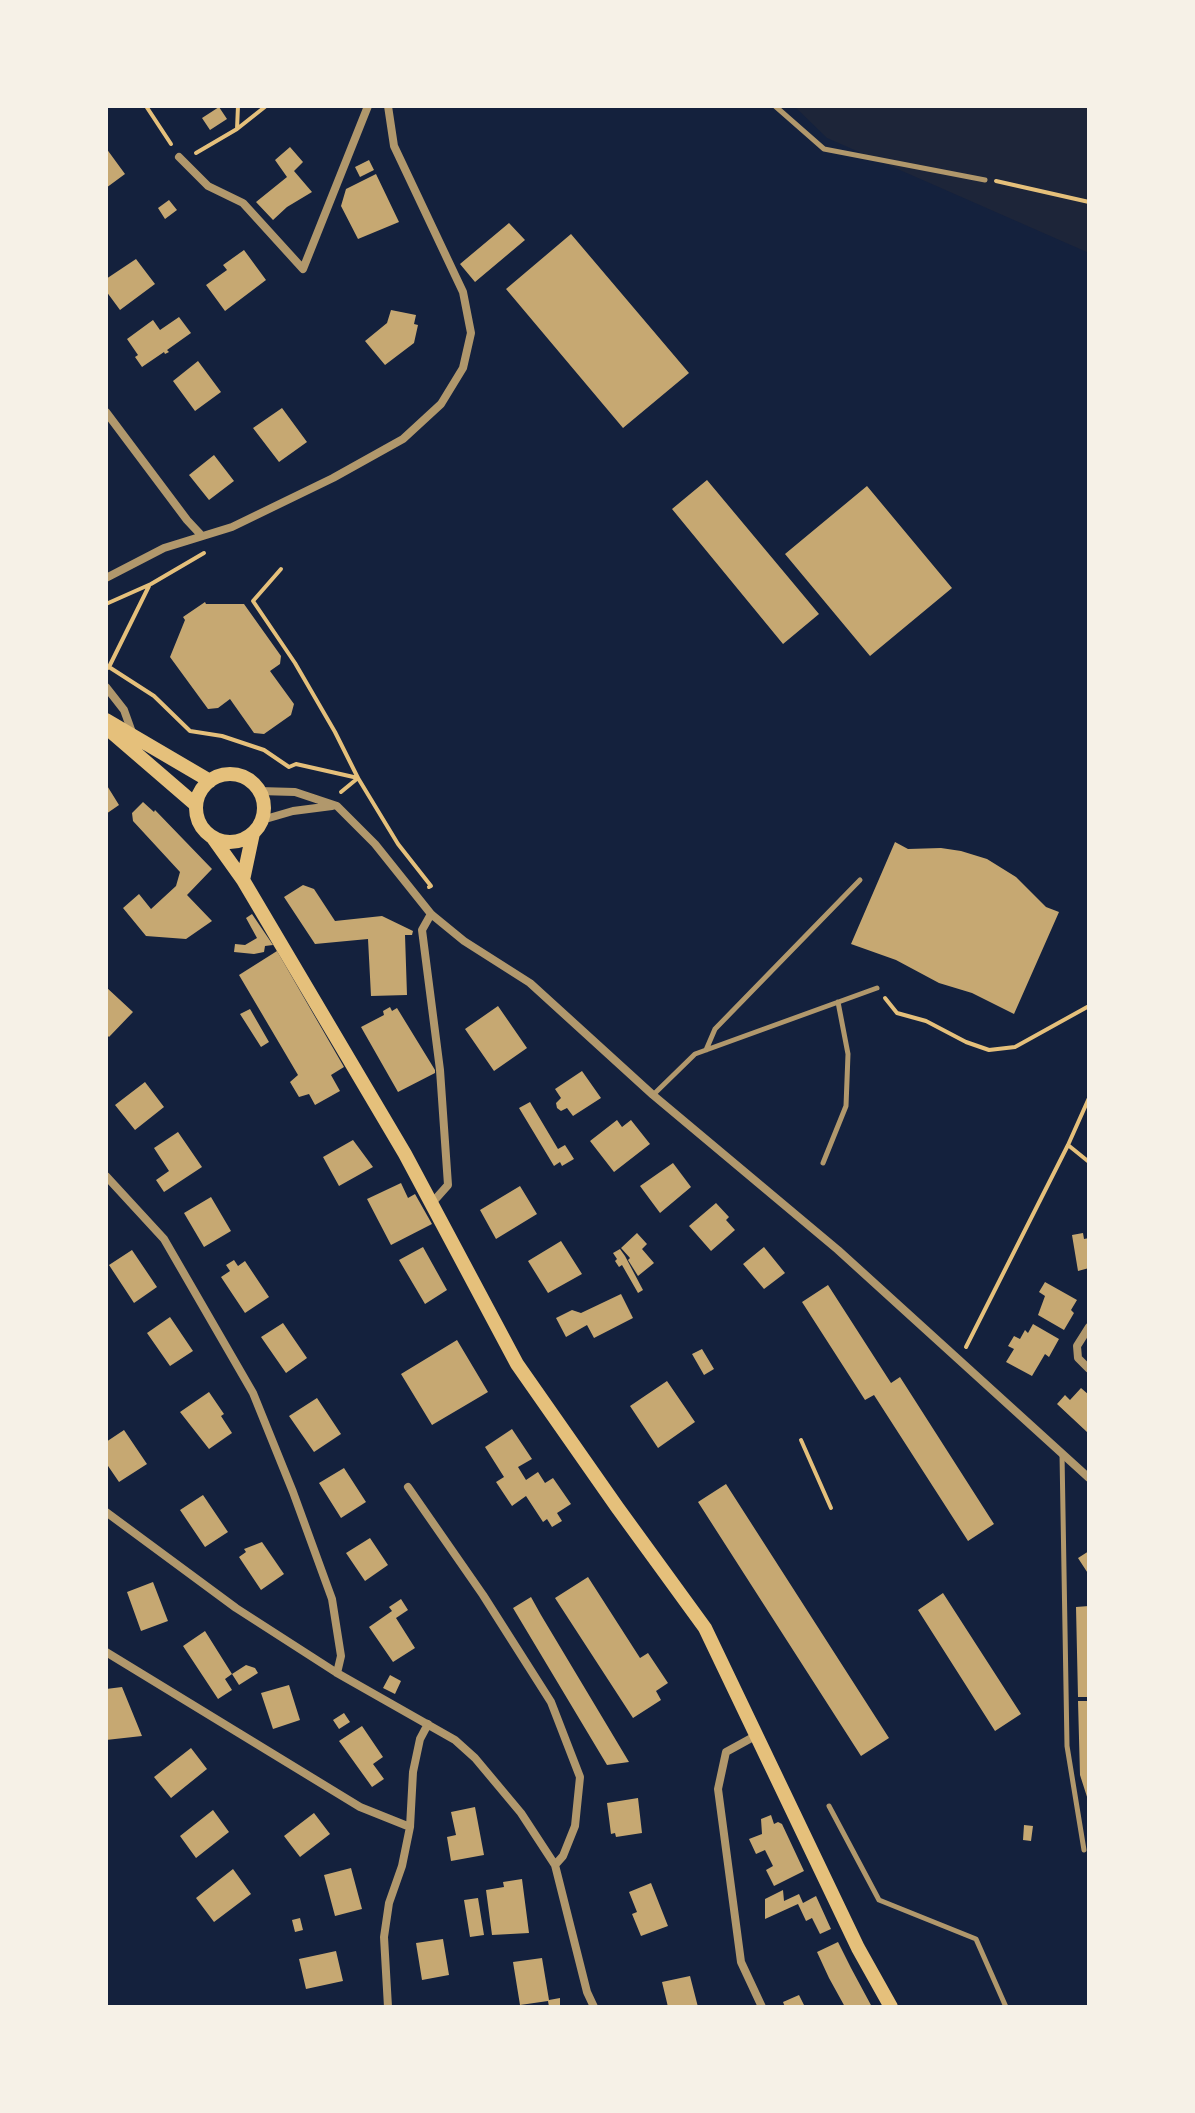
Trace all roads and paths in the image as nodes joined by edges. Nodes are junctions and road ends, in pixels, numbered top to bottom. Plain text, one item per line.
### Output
1 (146, 106) edge
2 (238, 106) edge
3 (266, 106) edge
4 (368, 106) edge
5 (388, 106) edge
6 (775, 106) edge
7 (237, 129) junction
8 (179, 157) junction
9 (985, 180) joint
10 (1089, 202) edge
11 (106, 412) edge
12 (206, 534) junction
13 (281, 569) dead end
14 (106, 578) edge
15 (151, 584) junction
16 (106, 604) edge
17 (108, 668) edge
18 (106, 687) edge
19 (106, 720) edge
20 (106, 727) edge
21 (133, 736) junction
22 (358, 778) junction
23 (210, 781) junction
24 (259, 791) junction
25 (196, 805) junction
26 (337, 806) junction
27 (257, 827) junction
28 (213, 838) junction
29 (243, 880) junction
30 (860, 880) dead end
31 (416, 896) junction
32 (431, 914) junction
33 (877, 988) joint
34 (838, 1002) junction
35 (1089, 1006) edge
36 (706, 1050) junction
37 (653, 1095) junction
38 (1089, 1098) edge
39 (1068, 1145) junction
40 (1089, 1162) edge
41 (823, 1163) dead end
42 (106, 1176) edge
43 (432, 1203) junction
44 (1089, 1327) edge
45 (959, 1360) junction
46 (1089, 1369) edge
47 (801, 1440) dead end
48 (1062, 1453) junction
49 (1089, 1478) edge
50 (408, 1487) dead end
51 (831, 1508) dead end
52 (106, 1512) edge
53 (106, 1652) edge
54 (337, 1673) junction
55 (428, 1724) junction
56 (758, 1734) junction
57 (829, 1806) dead end
58 (410, 1827) junction
59 (1084, 1850) dead end
60 (555, 1865) junction
61 (388, 2007) edge
62 (594, 2007) edge
63 (762, 2007) edge
64 (891, 2007) edge
65 (1006, 2007) edge

1 - 8 path
2 - 7 path
3 - 7 path
4 - 8 street
5 - 12 street
6 - 9 lane
7 - 8 path
9 - 10 path
11 - 12 street
12 - 14 street
12 - 15 path
13 - 22 path
15 - 16 path
15 - 17 path
17 - 22 path
18 - 21 street
19 - 21 main road
20 - 25 main road
21 - 23 main road
22 - 26 path
22 - 31 path
23 - 24 main road
23 - 25 main road
24 - 26 street
24 - 27 main road
25 - 28 main road
26 - 27 street
26 - 31 street
27 - 28 main road
27 - 29 main road
28 - 29 main road
29 - 43 main road
30 - 36 lane
31 - 32 street
32 - 37 street
32 - 43 street
33 - 34 lane
33 - 35 path
34 - 36 lane
34 - 41 lane
36 - 37 lane
37 - 45 street
38 - 39 path
39 - 40 path
39 - 45 path
42 - 54 street
43 - 56 main road
44 - 46 street
45 - 48 street
47 - 51 path
48 - 49 street
48 - 59 lane
50 - 60 street
52 - 54 street
53 - 58 street
54 - 55 street
55 - 58 street
55 - 60 street
56 - 63 street
56 - 64 main road
57 - 65 lane
58 - 61 street
60 - 62 street

